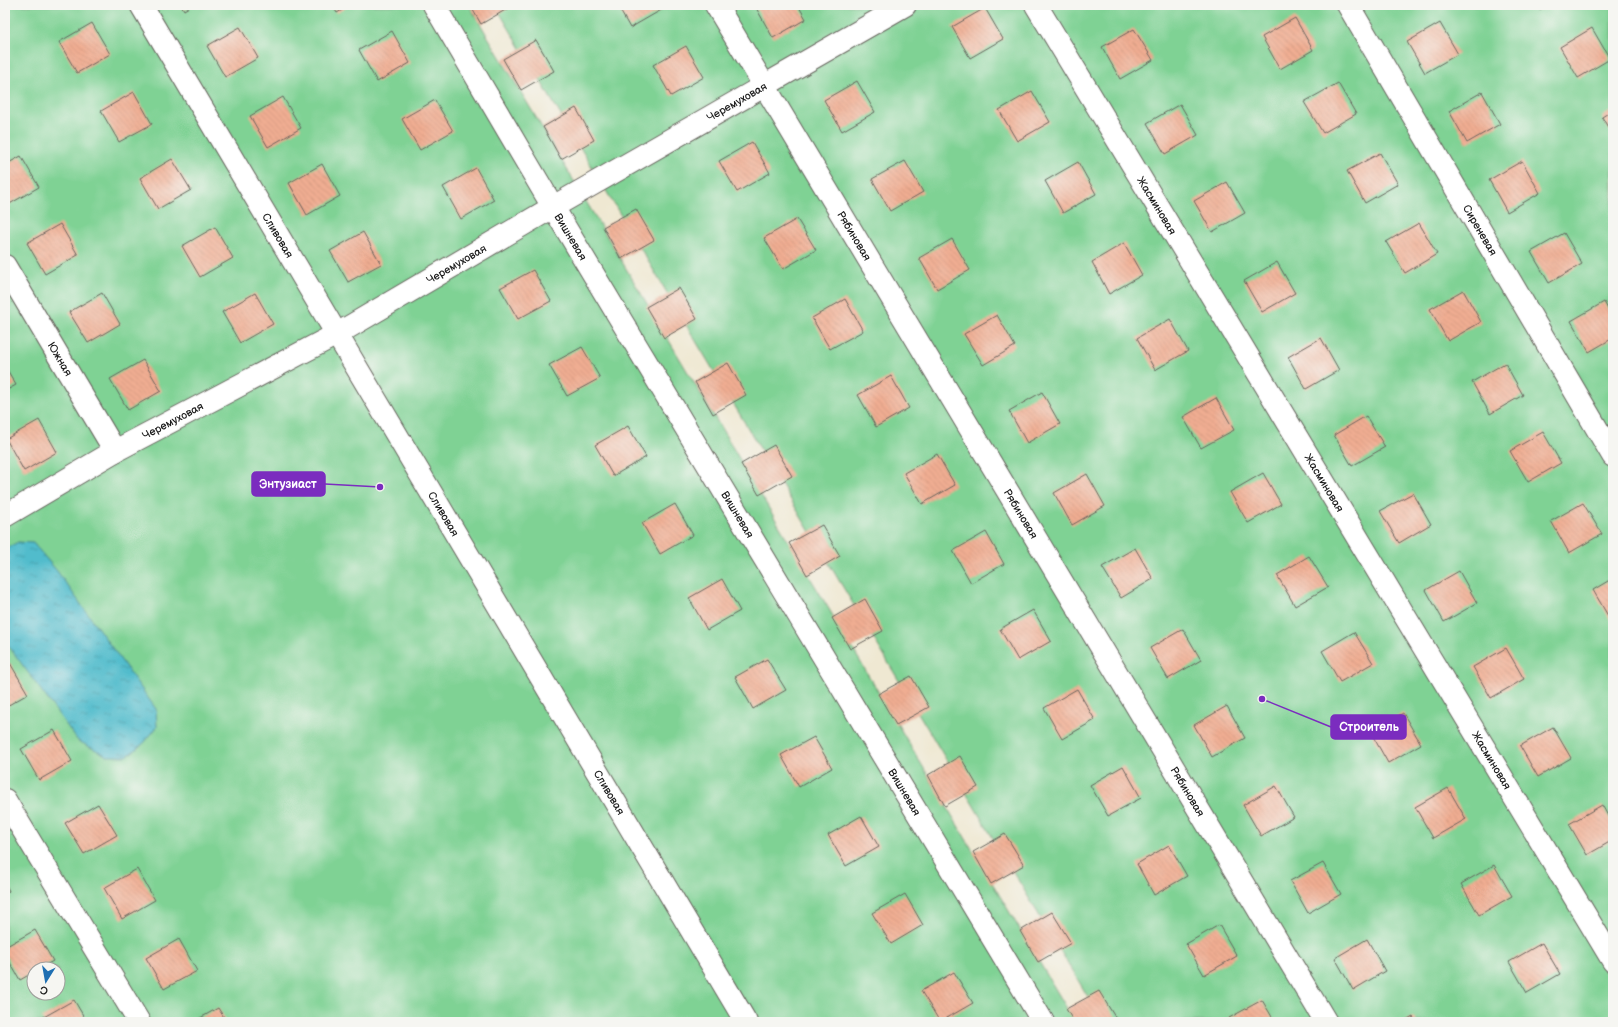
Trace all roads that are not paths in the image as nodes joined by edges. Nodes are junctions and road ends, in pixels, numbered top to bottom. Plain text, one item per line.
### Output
1 (141, 5) edge
2 (434, 5) edge
3 (716, 5) edge
4 (904, 5) edge
5 (1036, 5) edge
6 (1348, 5) edge
7 (764, 86) junction
8 (553, 207) junction
9 (5, 266) edge
10 (337, 334) junction
11 (115, 451) junction
12 (1613, 456) edge
13 (5, 516) edge
14 (5, 800) edge
15 (1613, 962) edge
16 (139, 1022) edge
17 (746, 1022) edge
18 (1043, 1022) edge
19 (1326, 1022) edge

1 - 10 street, Сливовая
2 - 8 street, Вишневая
3 - 7 street, Рябиновая
4 - 7 street, Черемуховая
5 - 15 street, Жасминовая
6 - 12 street, Сиреневая
7 - 8 street, Черемуховая
7 - 19 street, Рябиновая
8 - 10 street, Черемуховая
8 - 18 street, Вишневая
9 - 11 street, Южная
10 - 11 street, Черемуховая
10 - 17 street, Сливовая
11 - 13 street, Черемуховая
14 - 16 street

